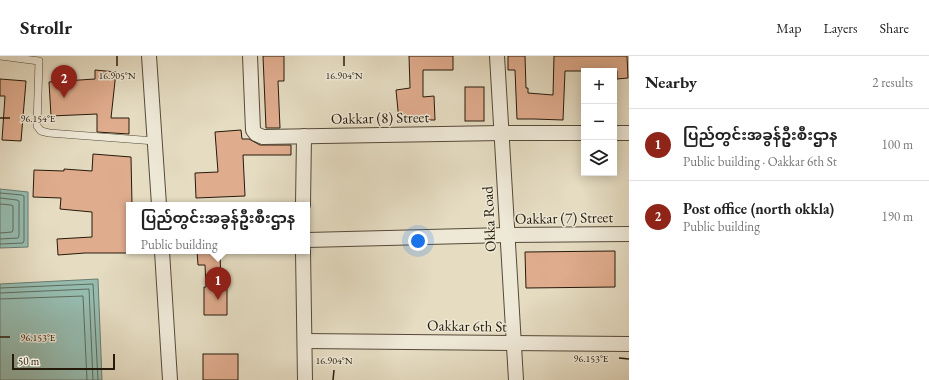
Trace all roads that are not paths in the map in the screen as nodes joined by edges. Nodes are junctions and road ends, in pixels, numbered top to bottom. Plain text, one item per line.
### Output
1 (0, 56) edge
2 (46, 56) edge
3 (149, 56) edge
4 (250, 56) edge
5 (497, 56) edge
6 (39, 62) junction
7 (501, 133) junction
8 (581, 133) edge
9 (617, 133) edge
10 (629, 133) edge
11 (304, 136) junction
12 (155, 141) junction
13 (159, 202) edge
14 (303, 202) edge
15 (629, 234) edge
16 (507, 235) junction
17 (310, 240) edge
18 (162, 254) edge
19 (303, 254) edge
20 (305, 341) junction
21 (514, 343) junction
22 (629, 344) edge
23 (170, 380) edge
24 (306, 380) edge
25 (516, 380) edge

1 - 6 lane
2 - 6 lane
3 - 12 street
4 - 11 street, Oakkar (8) Street
5 - 7 street, Okka Road
6 - 12 lane
7 - 8 street, Oakkar (8) Street
7 - 11 street, Oakkar (8) Street
7 - 16 street, Okka Road
9 - 10 street
11 - 14 street
12 - 13 street
15 - 16 street, Oakkar (7) Street
16 - 17 street, Oakkar (7) Street
16 - 21 street, Okka Road
18 - 23 street
19 - 20 street
20 - 21 street, Oakkar 6th St
20 - 24 street
21 - 22 street, Oakkar 6th St
21 - 25 street, Okka Road

